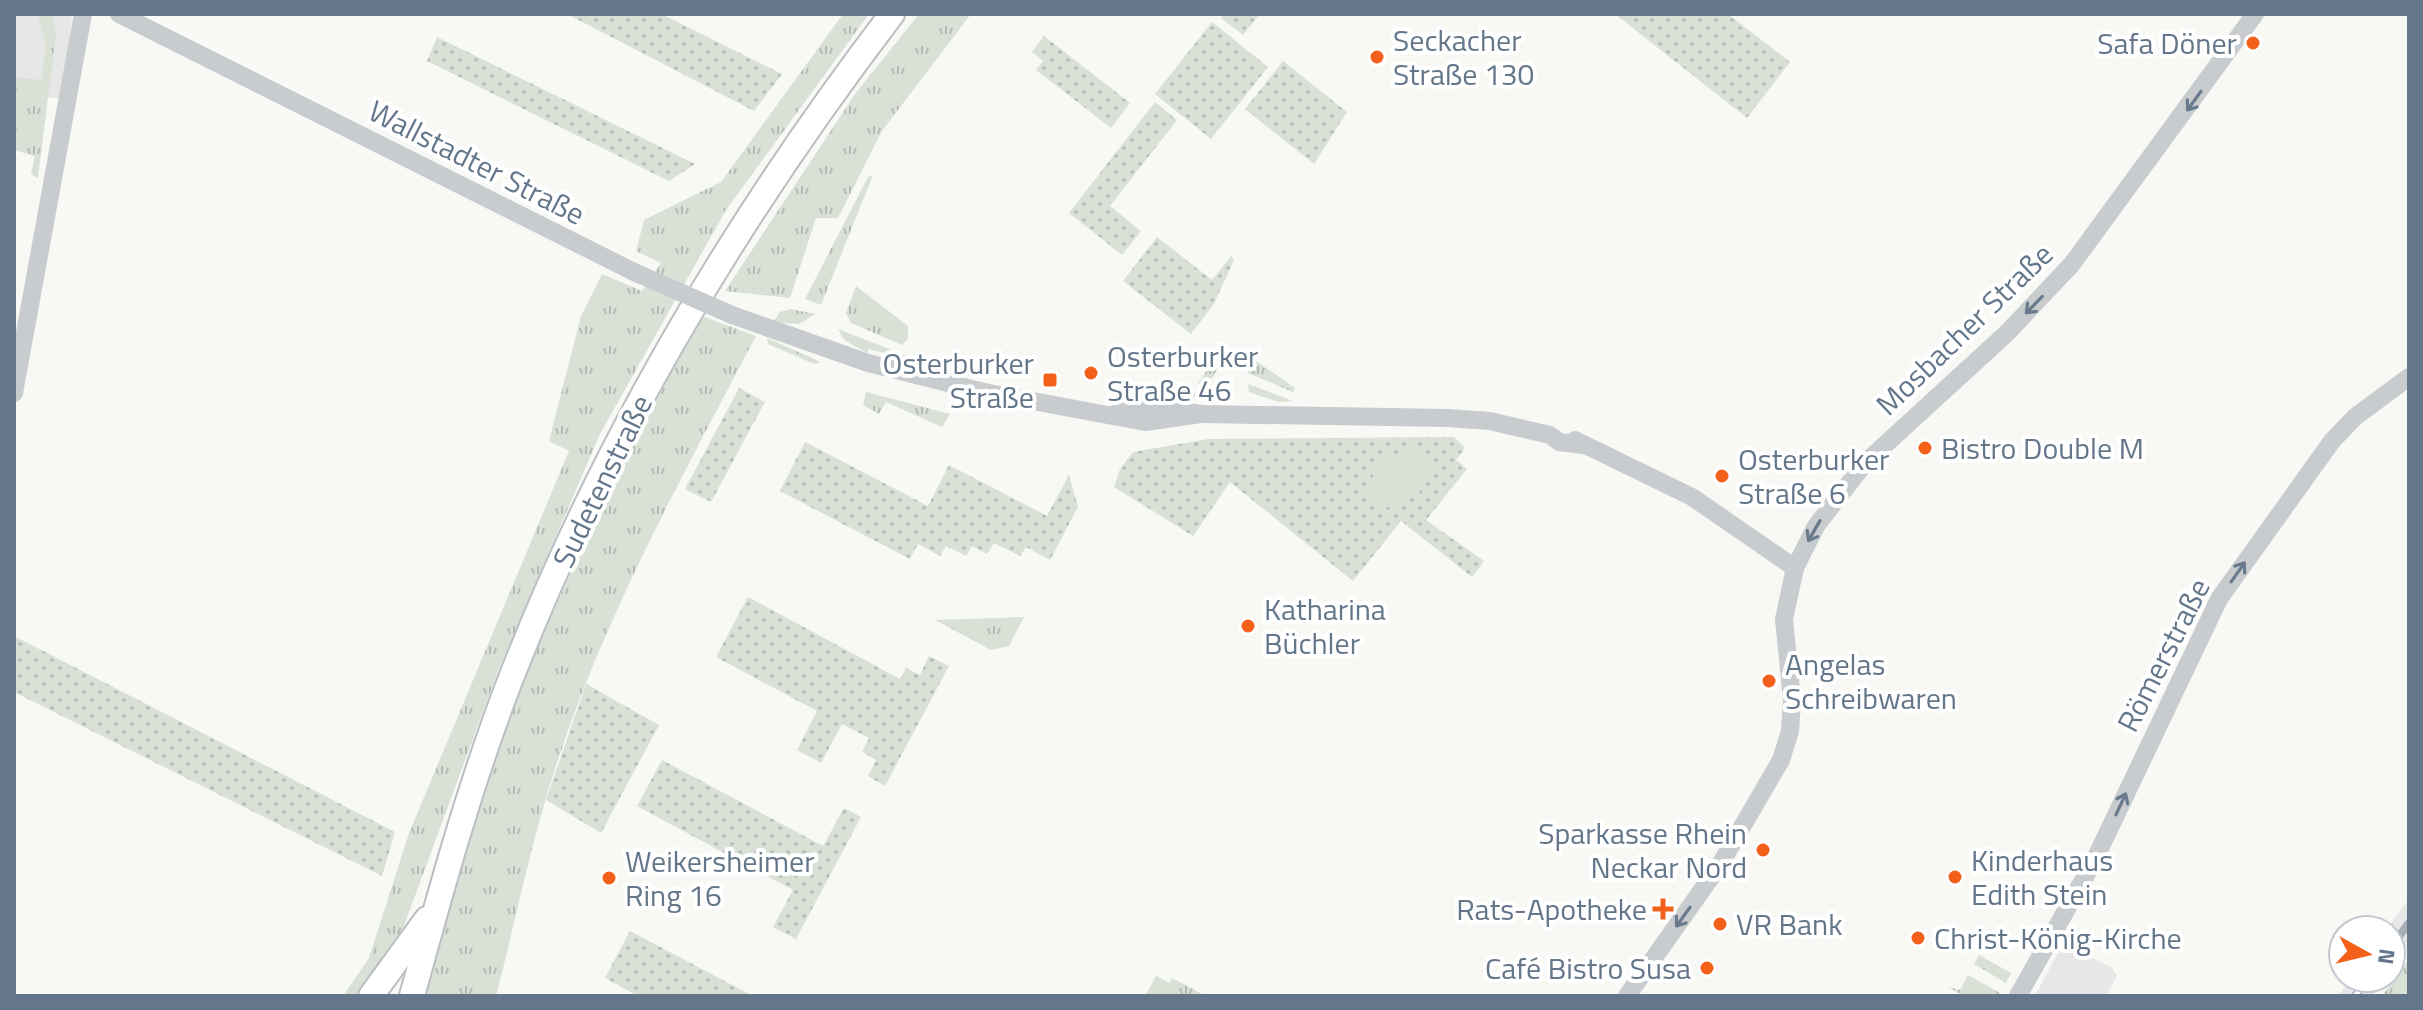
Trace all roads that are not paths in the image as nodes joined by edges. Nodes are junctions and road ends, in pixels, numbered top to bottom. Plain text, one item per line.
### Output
1 (83, 14) edge
2 (119, 14) edge
3 (892, 14) edge
4 (2255, 14) edge
5 (2409, 377) edge
6 (14, 393) edge
7 (1795, 568) junction
8 (436, 907) junction
9 (371, 996) edge
10 (412, 996) edge
11 (1627, 996) edge
12 (2018, 996) edge

1 - 6 street
2 - 7 street, Wallstadter Straße, bridge
3 - 8 main road, Sudetenstraße
4 -> 7 street, Mosbacher Straße
12 -> 5 street, Römerstraße
7 -> 11 street, Mosbacher Straße
8 - 9 main road
8 - 10 main road, Sudetenstraße

